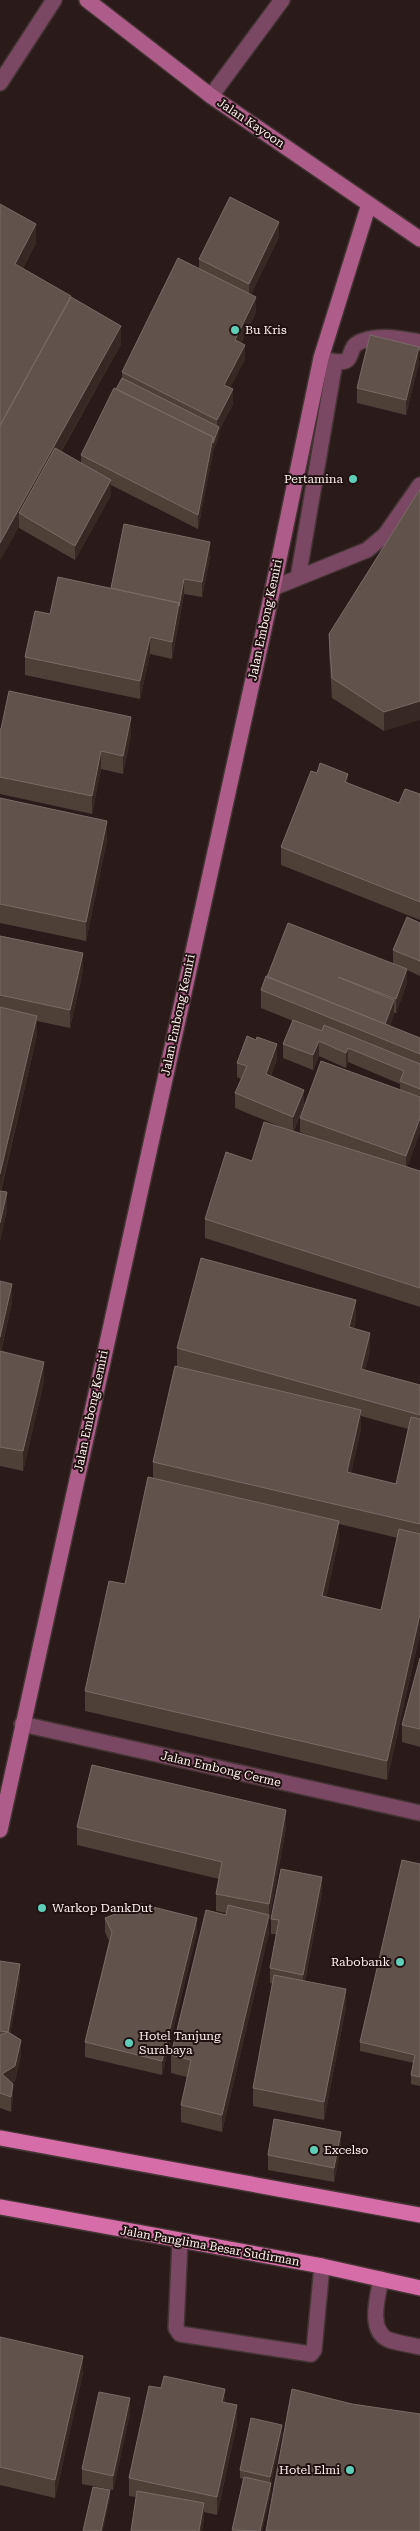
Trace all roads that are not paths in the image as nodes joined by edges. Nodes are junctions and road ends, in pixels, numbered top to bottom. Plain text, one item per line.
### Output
1 (54, 0) edge
2 (87, 0) edge
3 (282, 0) edge
4 (0, 82) edge
5 (210, 96) junction
6 (369, 204) junction
7 (420, 239) edge
8 (420, 342) edge
9 (328, 360) junction
10 (420, 485) edge
11 (298, 578) junction
12 (273, 588) junction
13 (22, 1724) junction
14 (420, 1813) edge
15 (0, 1830) edge
16 (0, 2138) edge
17 (0, 2207) edge
18 (420, 2214) edge
19 (180, 2241) junction
20 (322, 2266) junction
21 (381, 2279) junction
22 (420, 2288) edge
23 (420, 2347) edge

1 - 4 street
2 - 5 street, Jalan Kayoon
3 - 5 street
5 - 6 street, Jalan Kayoon
6 - 7 street, Jalan Kayoon
6 - 9 street, Jalan Embong Kemiri
8 - 9 street
9 - 11 street
9 - 12 street, Jalan Embong Kemiri
10 - 11 street
11 - 12 street
12 - 13 street, Jalan Embong Kemiri
13 - 14 street, Jalan Embong Cerme
13 - 15 street, Jalan Embong Kemiri
16 - 18 main road
17 - 19 main road, Jalan Panglima Besar Sudirman
19 - 20 main road, Jalan Panglima Besar Sudirman
19 - 20 street
20 - 21 main road, Jalan Panglima Besar Sudirman
21 - 22 main road, Jalan Panglima Besar Sudirman
21 - 23 street

